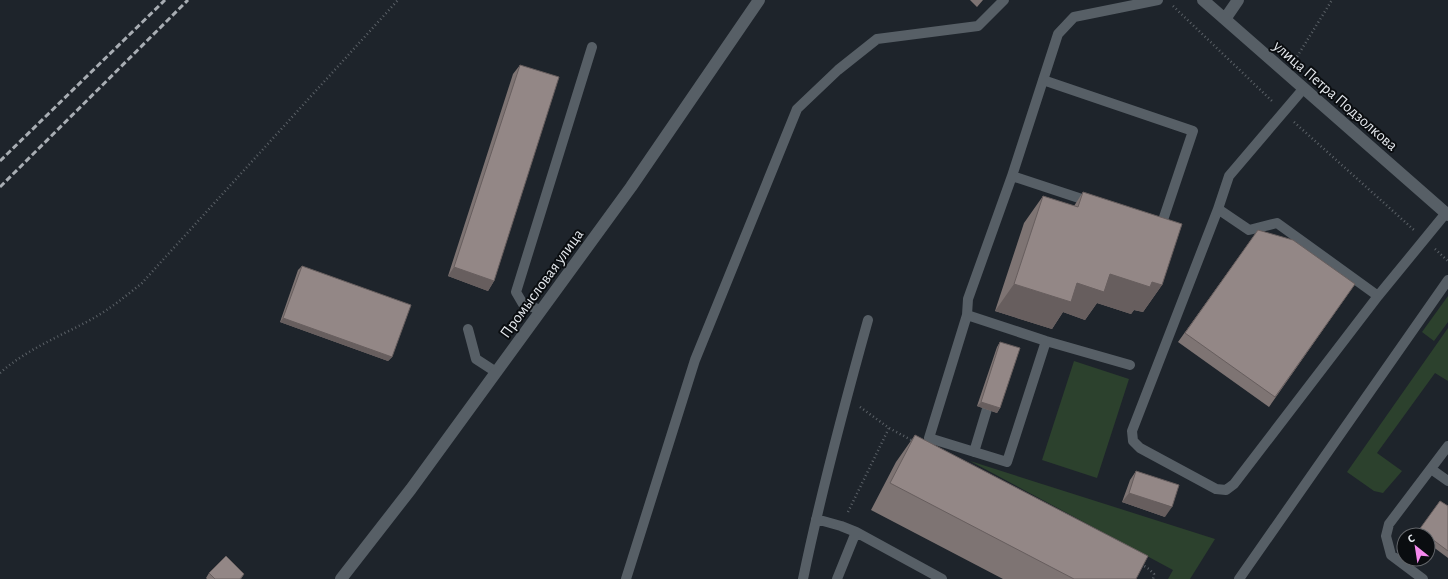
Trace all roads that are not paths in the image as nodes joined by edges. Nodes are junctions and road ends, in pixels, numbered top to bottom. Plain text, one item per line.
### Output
1 (758, 0) edge
2 (1004, 0) edge
3 (1158, 0) edge
4 (1203, 0) edge
5 (1238, 0) edge
6 (1225, 19) junction
7 (592, 47) dead end
8 (1043, 80) junction
9 (1304, 88) junction
10 (1012, 176) junction
11 (1101, 206) edge
12 (1218, 209) junction
13 (1447, 214) edge
14 (1146, 221) edge
15 (1448, 280) edge
16 (1378, 296) junction
17 (542, 310) junction
18 (967, 315) junction
19 (868, 320) dead end
20 (468, 329) dead end
21 (1046, 341) junction
22 (1130, 365) dead end
23 (496, 372) junction
24 (987, 409) edge
25 (1448, 446) edge
26 (974, 452) junction
27 (1431, 468) junction
28 (1448, 481) edge
29 (816, 519) junction
30 (856, 532) junction
31 (341, 579) edge
32 (626, 579) edge
33 (803, 579) edge
34 (837, 579) edge
35 (942, 579) edge
36 (1239, 579) edge
37 (1423, 579) edge

1 - 17 street, Промысловая улица
2 - 32 lane
3 - 8 lane
4 - 6 street, улица Петра Подзолкова
5 - 6 street
6 - 9 street, улица Петра Подзолкова
7 - 17 lane
8 - 10 lane
8 - 14 lane
9 - 12 lane
9 - 13 street, улица Петра Подзолкова
10 - 11 lane
10 - 18 lane
12 - 16 lane
12 - 16 lane
13 - 16 lane
15 - 36 lane
17 - 23 street, Промысловая улица
18 - 21 lane
18 - 26 lane
19 - 29 lane
20 - 23 lane
21 - 22 lane
21 - 26 lane
23 - 31 street, Промысловая улица
24 - 26 lane
25 - 27 lane
27 - 28 lane
27 - 37 lane
29 - 30 lane
29 - 33 lane
30 - 34 lane
30 - 35 lane

